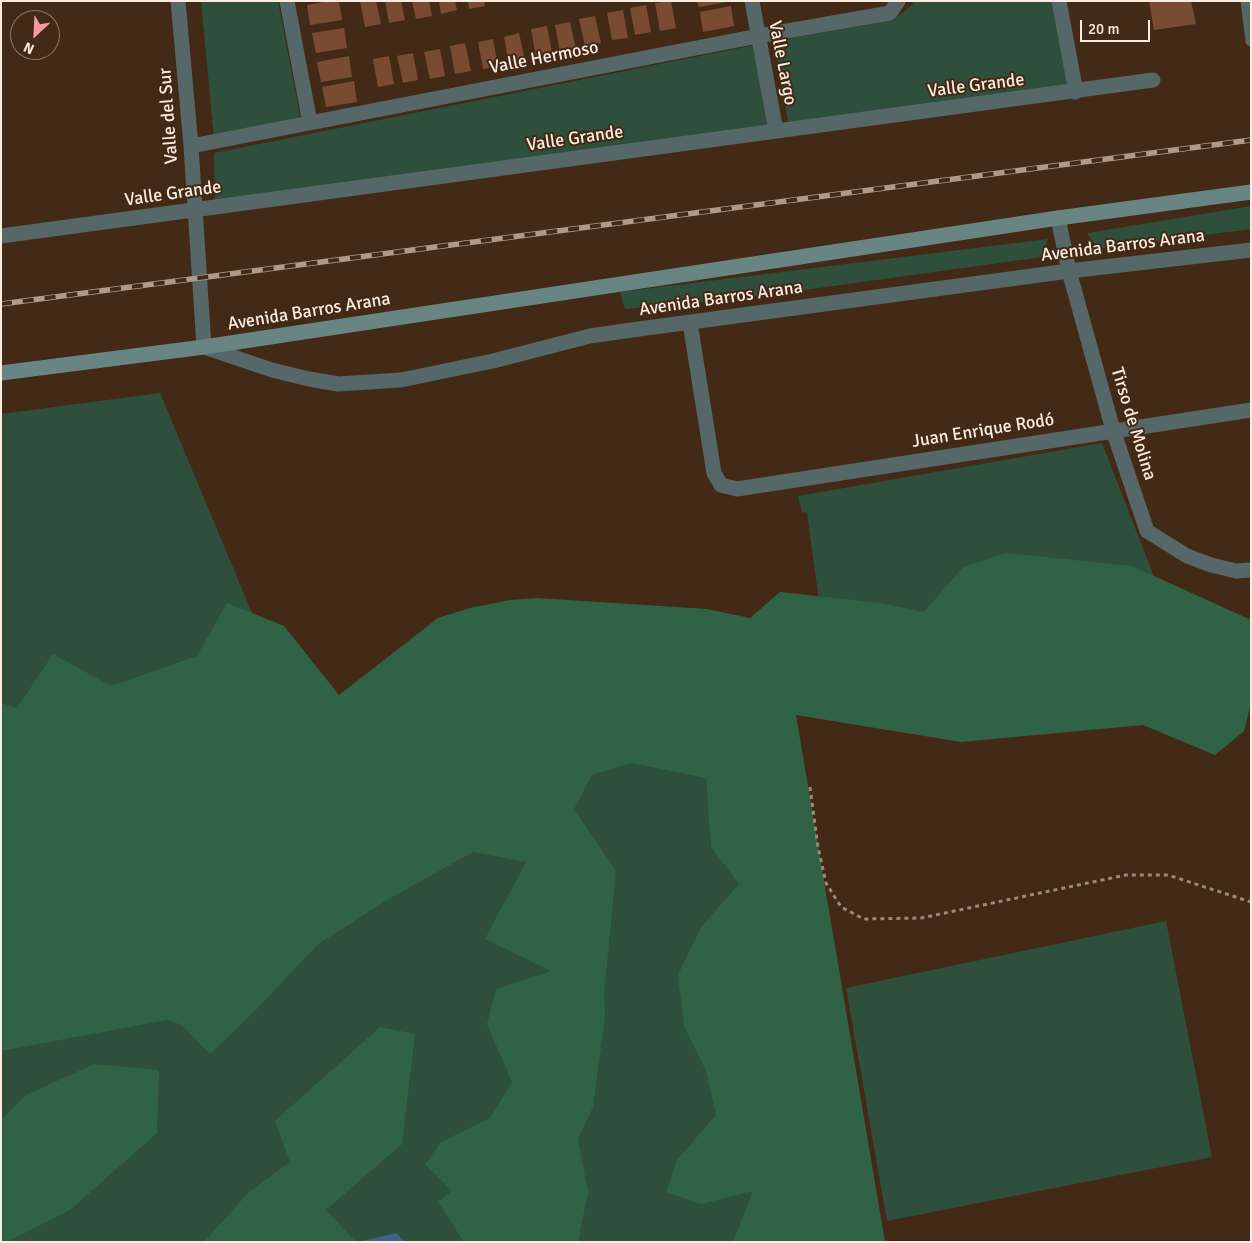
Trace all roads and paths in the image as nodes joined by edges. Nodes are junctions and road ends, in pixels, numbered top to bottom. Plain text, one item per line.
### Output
1 (178, 1) edge
2 (286, 1) edge
3 (752, 1) edge
4 (898, 1) edge
5 (1059, 1) edge
6 (1246, 1) edge
7 (758, 36) junction
8 (1251, 41) edge
9 (1153, 80) dead end
10 (1076, 92) junction
11 (310, 123) junction
12 (776, 131) junction
13 (191, 146) junction
14 (1251, 192) edge
15 (194, 211) junction
16 (1058, 218) junction
17 (1, 236) edge
18 (1251, 250) edge
19 (1069, 270) junction
20 (690, 323) junction
21 (204, 347) junction
22 (1, 373) edge
23 (1251, 410) edge
24 (1113, 430) junction
25 (1251, 570) edge
26 (810, 787) dead end
27 (1251, 902) edge

1 - 13 street, Valle del Sur
2 - 11 street
3 - 7 street, Valle Largo
4 - 7 street, Valle Hermoso
5 - 10 street
6 - 8 lane
7 - 11 street, Valle Hermoso
7 - 12 street, Valle Largo
9 - 10 street, Valle Grande
10 - 12 street, Valle Grande
11 - 13 street, Valle Hermoso
12 - 15 street, Valle Grande
13 - 15 street, Valle del Sur
14 - 16 main road, Avenida Barros Arana
15 - 17 street, Valle Grande
15 - 21 street, Valle del Sur
16 - 19 street, Tirso de Molina
16 - 21 main road, Avenida Barros Arana
18 - 19 street, Avenida Barros Arana
19 - 20 street, Avenida Barros Arana
19 - 24 street, Tirso de Molina
20 - 21 street, Avenida Barros Arana
20 - 24 street, Juan Enrique Rodó
21 - 22 main road, Avenida Barros Arana
23 - 24 street, Juan Enrique Rodó
24 - 25 street, Tirso de Molina
26 - 27 path

